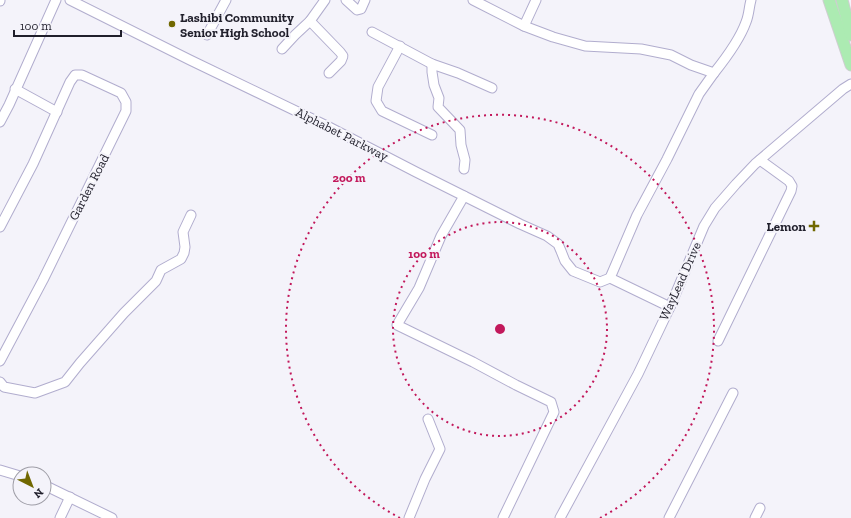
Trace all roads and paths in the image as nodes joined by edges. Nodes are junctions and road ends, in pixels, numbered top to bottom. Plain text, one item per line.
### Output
1 (56, 0) edge
2 (70, 0) edge
3 (226, 0) edge
4 (325, 0) edge
5 (346, 0) edge
6 (365, 0) edge
7 (473, 0) edge
8 (536, 0) edge
9 (751, 0) edge
10 (829, 0) edge
11 (842, 0) edge
12 (310, 21) junction
13 (524, 26) junction
14 (372, 32) dead end
15 (851, 35) edge
16 (207, 36) dead end
17 (400, 46) junction
18 (282, 48) dead end
19 (432, 64) junction
20 (851, 65) edge
21 (329, 73) dead end
22 (714, 73) junction
23 (851, 84) edge
24 (492, 88) dead end
25 (15, 89) junction
26 (4, 103) edge
27 (57, 112) junction
28 (0, 122) edge
29 (432, 135) dead end
30 (760, 160) junction
31 (464, 169) dead end
32 (464, 196) junction
33 (191, 215) dead end
34 (0, 227) edge
35 (610, 278) junction
36 (670, 307) junction
37 (718, 341) dead end
38 (0, 362) edge
39 (0, 382) edge
40 (733, 393) dead end
41 (428, 418) dead end
42 (0, 470) edge
43 (12, 474) edge
44 (52, 489) edge
45 (70, 497) junction
46 (760, 508) dead end
47 (60, 518) edge
48 (112, 518) edge
49 (409, 518) edge
50 (503, 518) edge
51 (560, 518) edge
52 (669, 518) edge
53 (755, 518) edge

1 - 25 street
2 - 32 street, Alphabet Parkway
3 - 16 street
4 - 12 street
5 - 6 street
7 - 13 street
8 - 13 street
9 - 22 street
10 - 20 main road
11 - 15 main road
12 - 18 street
12 - 21 street
13 - 22 street
14 - 17 street
17 - 19 street
17 - 29 street
19 - 24 street
19 - 31 street
22 - 35 street
23 - 30 street, WayLead Drive
25 - 26 street
25 - 27 street
26 - 28 street
27 - 34 street, Garden Road
27 - 38 street, Garden Road
30 - 36 street, WayLead Drive
30 - 37 street
32 - 35 street, Alphabet Parkway
32 - 50 street
33 - 39 street
35 - 36 street
36 - 51 street, WayLead Drive
40 - 52 street
41 - 49 street
42 - 43 street
44 - 45 street
45 - 47 street
45 - 48 street
46 - 53 street

